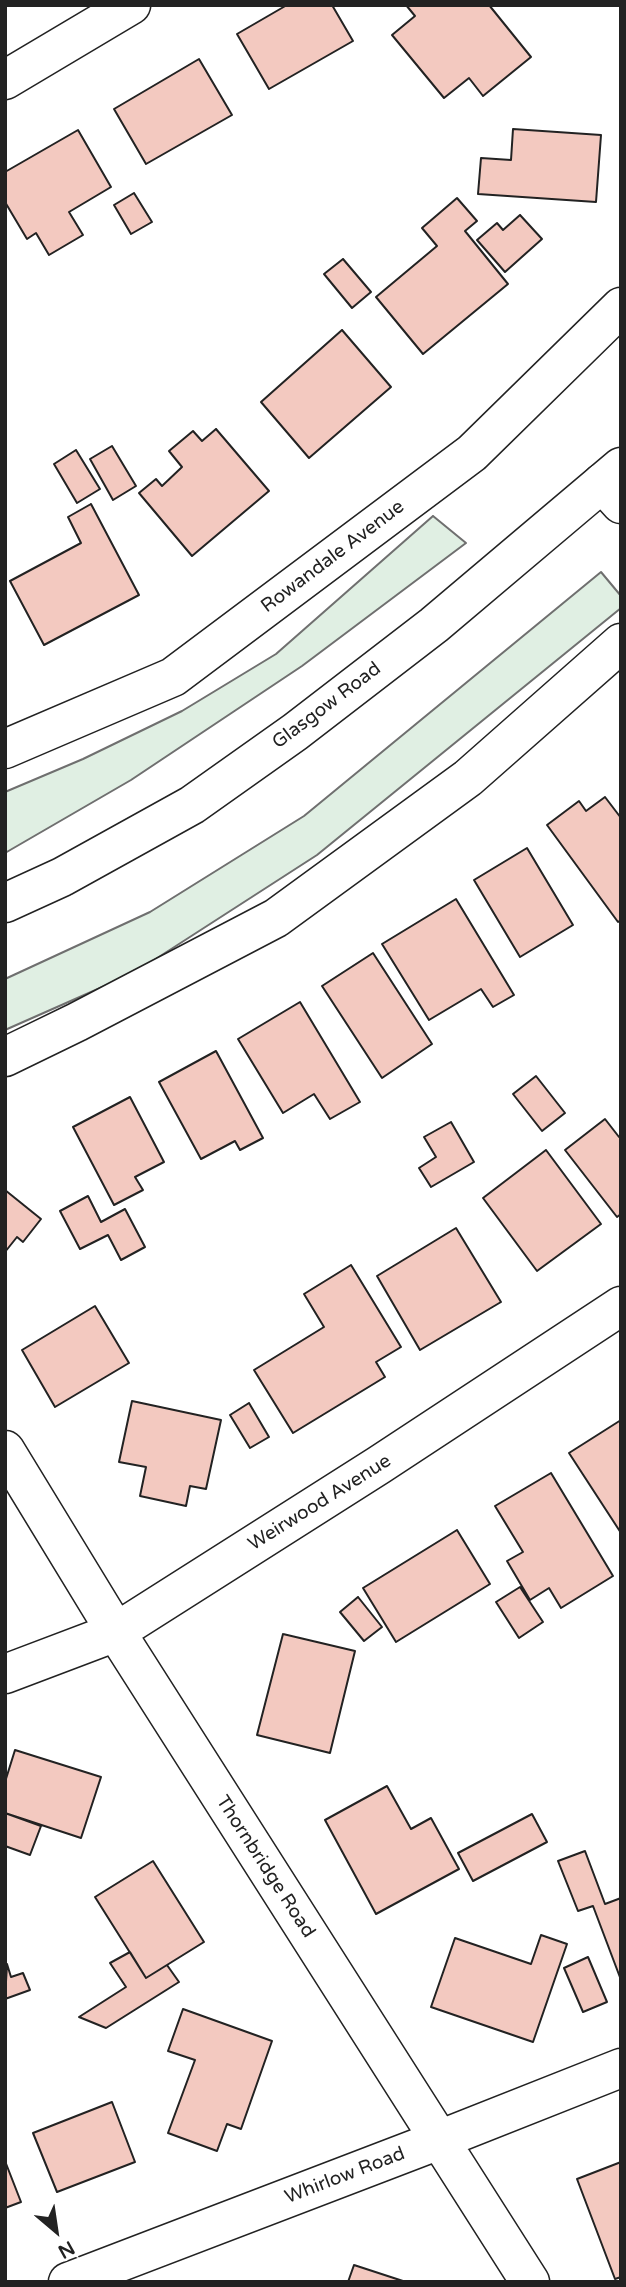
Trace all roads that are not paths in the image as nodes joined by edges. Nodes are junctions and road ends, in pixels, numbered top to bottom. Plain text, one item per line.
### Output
1 (131, 5) edge
2 (5, 80) edge
3 (621, 307) edge
4 (615, 485) edge
5 (621, 643) edge
6 (5, 749) edge
7 (5, 903) edge
8 (5, 1057) edge
9 (621, 1306) edge
10 (5, 1450) edge
11 (116, 1632) junction
12 (5, 1674) edge
13 (621, 2068) edge
14 (439, 2140) junction
15 (68, 2282) edge
16 (530, 2282) edge

1 - 2 street
3 - 6 street, Rowandale Avenue
4 - 7 street, Glasgow Road
5 - 8 street
9 - 11 street, Weirwood Avenue
10 - 11 street, Thornbridge Road
11 - 12 street, Weirwood Avenue
11 - 14 street, Thornbridge Road
13 - 14 street, Whirlow Road
14 - 15 street, Whirlow Road
14 - 16 street, Thornbridge Road

